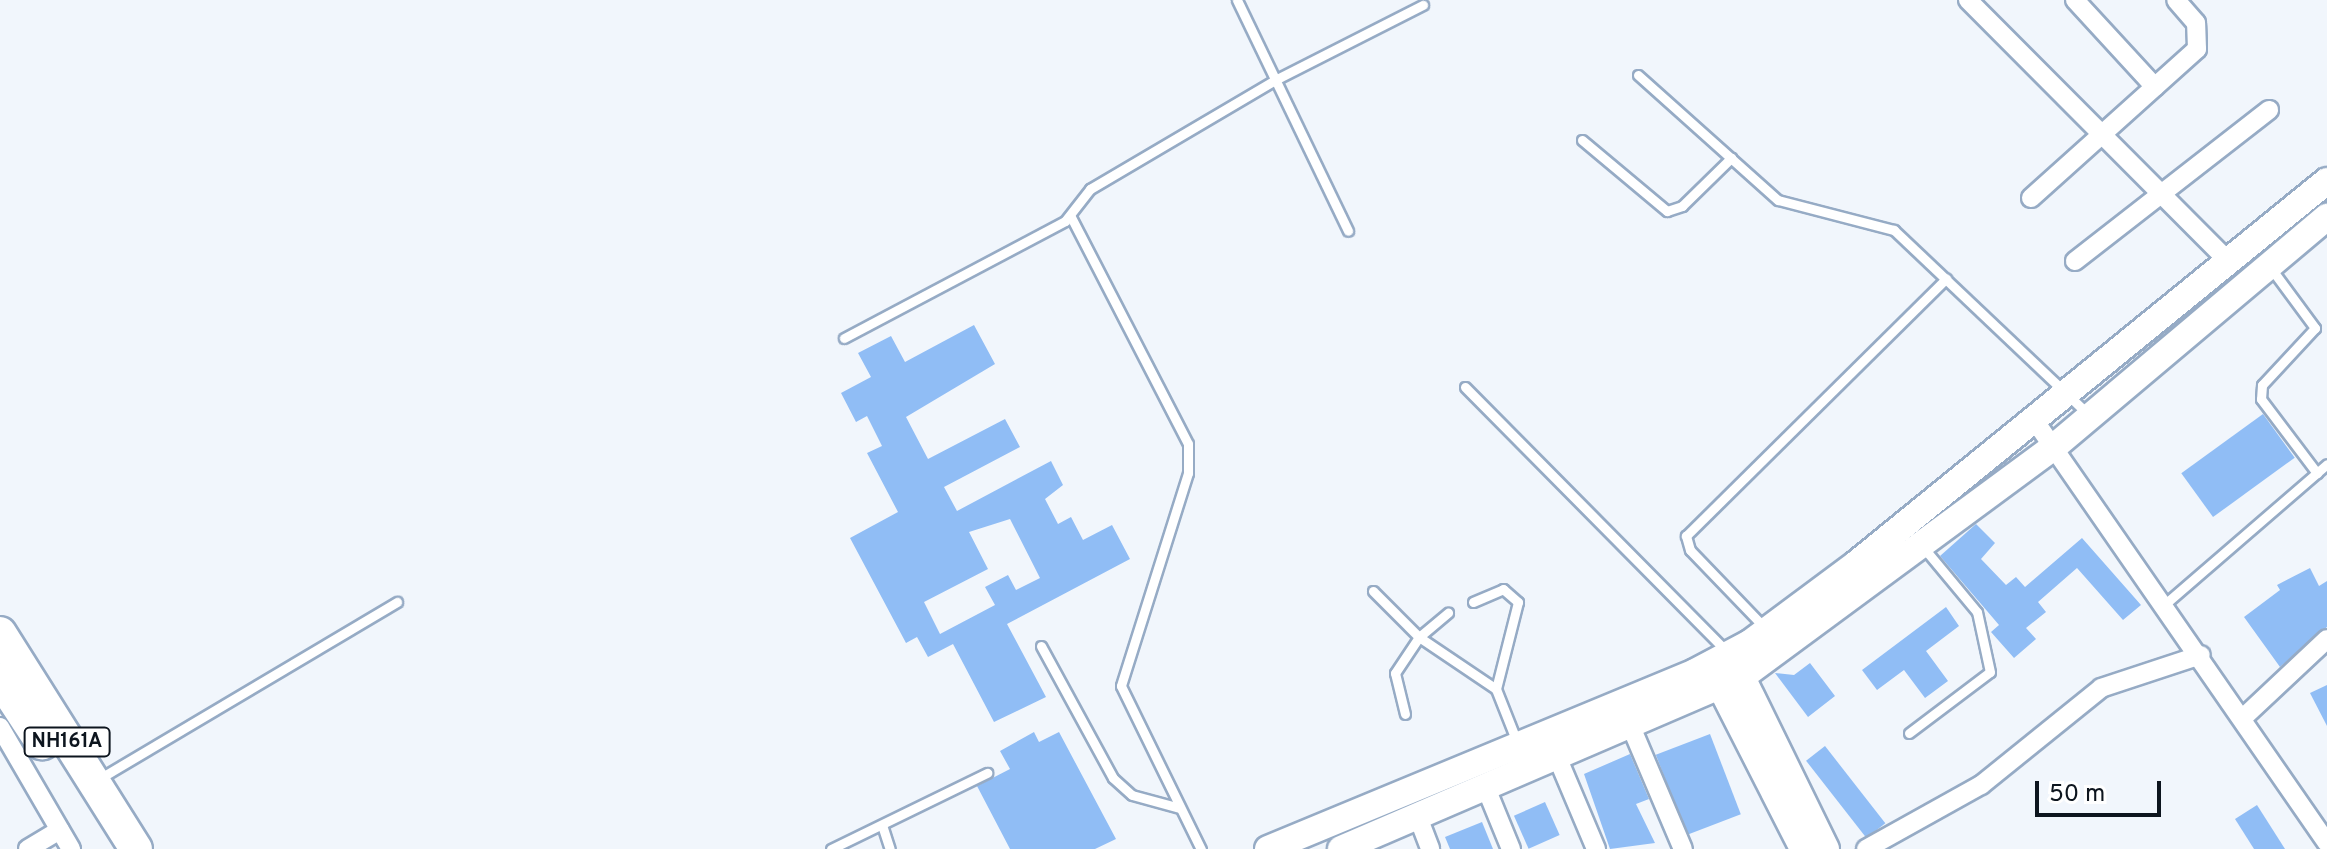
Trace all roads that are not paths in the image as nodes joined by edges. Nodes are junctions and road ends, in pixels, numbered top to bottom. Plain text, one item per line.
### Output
1 (1237, 0) edge
2 (1968, 0) edge
3 (2075, 0) edge
4 (2176, 0) edge
5 (1423, 5) dead end
6 (1638, 75) dead end
7 (1275, 80) junction
8 (2155, 87) junction
9 (2269, 110) dead end
10 (2105, 132) junction
11 (1582, 140) dead end
12 (1731, 158) junction
13 (2327, 181) edge
14 (2161, 190) junction
15 (2031, 198) dead end
16 (1071, 217) junction
17 (2327, 217) edge
18 (1348, 231) dead end
19 (2075, 261) dead end
20 (2228, 261) junction
21 (2268, 264) junction
22 (1946, 279) junction
23 (844, 338) dead end
24 (1465, 387) dead end
25 (2067, 393) junction
26 (2090, 417) junction
27 (2035, 421) junction
28 (2055, 446) junction
29 (2327, 464) edge
30 (2317, 473) junction
31 (1904, 526) junction
32 (1923, 547) junction
33 (1373, 591) dead end
34 (397, 602) dead end
35 (1473, 602) dead end
36 (2165, 604) junction
37 (1448, 613) dead end
38 (1767, 630) junction
39 (0, 633) edge
40 (1419, 637) junction
41 (2327, 639) edge
42 (1041, 646) dead end
43 (2201, 655) junction
44 (1726, 671) junction
45 (0, 679) edge
46 (1496, 689) junction
47 (1405, 714) dead end
48 (2245, 716) junction
49 (0, 727) edge
50 (1632, 729) junction
51 (1909, 733) dead end
52 (1519, 745) junction
53 (1558, 759) junction
54 (987, 773) dead end
55 (93, 782) junction
56 (1486, 788) junction
57 (1180, 808) junction
58 (1418, 817) junction
59 (882, 825) junction
60 (60, 830) junction
61 (2327, 843) edge
62 (28, 849) edge
63 (71, 849) edge
64 (112, 849) edge
65 (136, 849) edge
66 (831, 849) edge
67 (890, 849) edge
68 (1201, 849) edge
69 (1268, 849) edge
70 (1341, 849) edge
71 (1430, 849) edge
72 (1511, 849) edge
73 (1596, 849) edge
74 (1683, 849) edge
75 (1803, 849) edge
76 (1826, 849) edge
77 (1866, 849) edge

1 - 7 lane
2 - 10 street
3 - 8 street
4 - 8 street
5 - 7 lane
6 - 12 lane
7 - 16 lane
7 - 18 lane
8 - 10 street
9 - 14 street
10 - 14 street
10 - 15 street
11 - 12 lane
12 - 22 lane
13 - 20 main road
14 - 19 street
14 - 20 street
16 - 23 lane
16 - 57 lane
17 - 21 main road
20 - 25 main road
21 - 26 main road
21 - 30 lane
22 - 25 lane
22 - 38 lane
24 - 44 lane
25 - 26 lane
25 - 27 main road
26 - 28 main road
27 - 28 street
27 - 31 main road
28 - 32 main road
28 - 36 street
29 - 30 lane
30 - 36 lane
31 - 32 lane
31 - 38 main road
32 - 44 main road
32 - 51 lane
33 - 40 lane
34 - 55 lane
35 - 46 lane
36 - 43 street
37 - 40 lane
38 - 44 main road
39 - 55 highway, NH161A
40 - 46 lane
40 - 47 lane
41 - 48 street
42 - 57 lane
43 - 48 street
43 - 77 street
44 - 50 main road
44 - 52 main road
44 - 75 main road
44 - 76 main road
45 - 64 highway, NH161A
46 - 52 lane
48 - 61 street
49 - 60 street
50 - 53 main road
50 - 74 street
52 - 69 main road
53 - 56 main road
53 - 73 street
54 - 59 lane
55 - 65 highway, NH161A
56 - 58 main road
56 - 72 street
57 - 68 lane
58 - 70 main road
58 - 71 street
59 - 66 lane
59 - 67 lane
60 - 62 street
60 - 63 street

